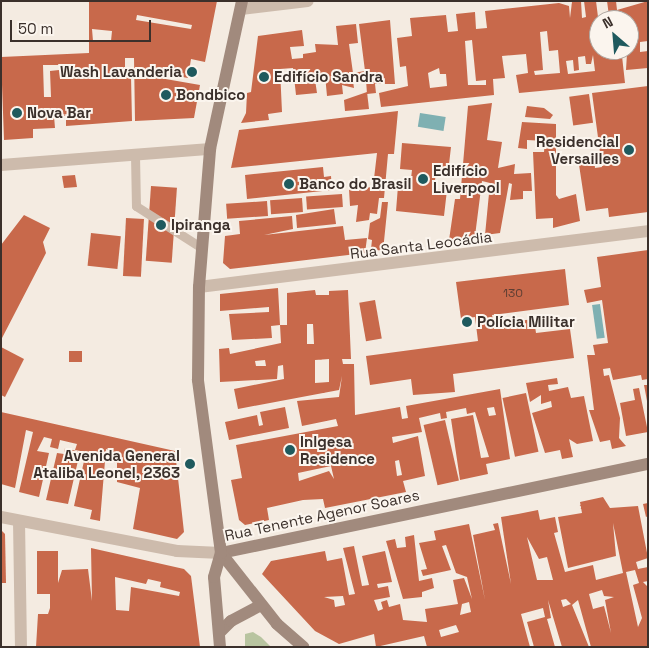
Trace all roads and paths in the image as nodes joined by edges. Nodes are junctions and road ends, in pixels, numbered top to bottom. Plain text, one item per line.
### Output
1 (308, 1) edge
2 (241, 5) edge
3 (210, 149) junction
4 (135, 155) junction
5 (1, 165) edge
6 (648, 231) edge
7 (202, 248) junction
8 (199, 287) junction
9 (648, 464) edge
10 (1, 517) edge
11 (20, 520) junction
12 (221, 553) junction
13 (261, 605) junction
14 (219, 633) junction
15 (21, 647) edge
16 (220, 647) edge
17 (303, 647) edge

1 - 2 street
2 - 3 main road
3 - 4 street
3 - 7 main road
4 - 5 street
4 - 7 lane
6 - 8 street, Rua Santa Leocádia
7 - 8 main road
8 - 12 main road
9 - 12 main road, Rua Tenente Agenor Soares
10 - 11 street, Rua Tenente Agenor Soares
11 - 12 street, Rua Tenente Agenor Soares
11 - 15 street
12 - 13 main road
12 - 14 main road
13 - 14 main road
13 - 17 main road
14 - 16 main road

